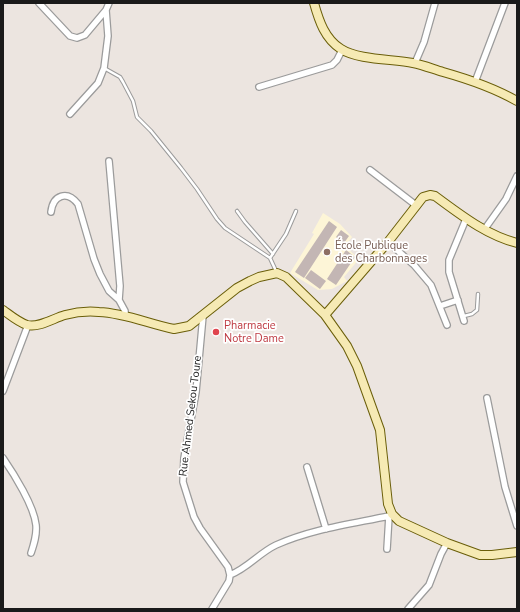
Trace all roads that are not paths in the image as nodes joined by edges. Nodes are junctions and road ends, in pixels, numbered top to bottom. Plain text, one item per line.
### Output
1 (39, 3) edge
2 (108, 3) edge
3 (314, 3) edge
4 (435, 3) edge
5 (505, 3) edge
6 (106, 10) junction
7 (342, 50) junction
8 (415, 63) junction
9 (104, 68) junction
10 (475, 82) junction
11 (259, 87) dead end
12 (517, 101) edge
13 (70, 114) dead end
14 (110, 161) dead end
15 (370, 170) dead end
16 (517, 176) edge
17 (417, 206) junction
18 (237, 211) dead end
19 (296, 211) dead end
20 (50, 212) dead end
21 (466, 219) junction
22 (484, 230) junction
23 (388, 242) junction
24 (517, 242) edge
25 (274, 254) junction
26 (270, 258) junction
27 (277, 273) junction
28 (478, 294) dead end
29 (119, 300) junction
30 (458, 300) junction
31 (440, 306) junction
32 (3, 310) edge
33 (324, 315) junction
34 (125, 316) junction
35 (203, 316) junction
36 (464, 318) joint
37 (28, 325) junction
38 (447, 326) dead end
39 (3, 391) edge
40 (487, 398) dead end
41 (3, 458) edge
42 (307, 467) dead end
43 (390, 515) junction
44 (517, 526) edge
45 (326, 529) junction
46 (447, 543) junction
47 (387, 549) dead end
48 (517, 552) edge
49 (31, 553) dead end
50 (230, 575) junction
51 (213, 608) edge
52 (408, 609) edge

1 - 6 street
2 - 6 street
3 - 7 street
4 - 8 street
5 - 10 street
6 - 9 street
7 - 8 street
7 - 11 street
8 - 10 street
9 - 13 street
9 - 26 lane
10 - 12 street
14 - 29 street
15 - 17 street
16 - 22 street
17 - 21 street
17 - 23 street
18 - 25 lane
19 - 25 lane
20 - 29 street
21 - 22 street
21 - 30 street
22 - 24 street
23 - 31 street
23 - 33 street
25 - 26 lane
26 - 27 lane
27 - 33 street
27 - 35 street
28 - 36 lane
29 - 34 street
30 - 31 street
30 - 36 street
31 - 38 street
32 - 37 street
33 - 43 street
34 - 35 street
34 - 37 street
35 - 50 street, Rue Ahmed Sekou Toure
37 - 39 street
40 - 44 street
41 - 49 street
42 - 45 street
43 - 45 street
43 - 46 street
43 - 47 street
45 - 50 street
46 - 48 street
46 - 52 street
50 - 51 street

